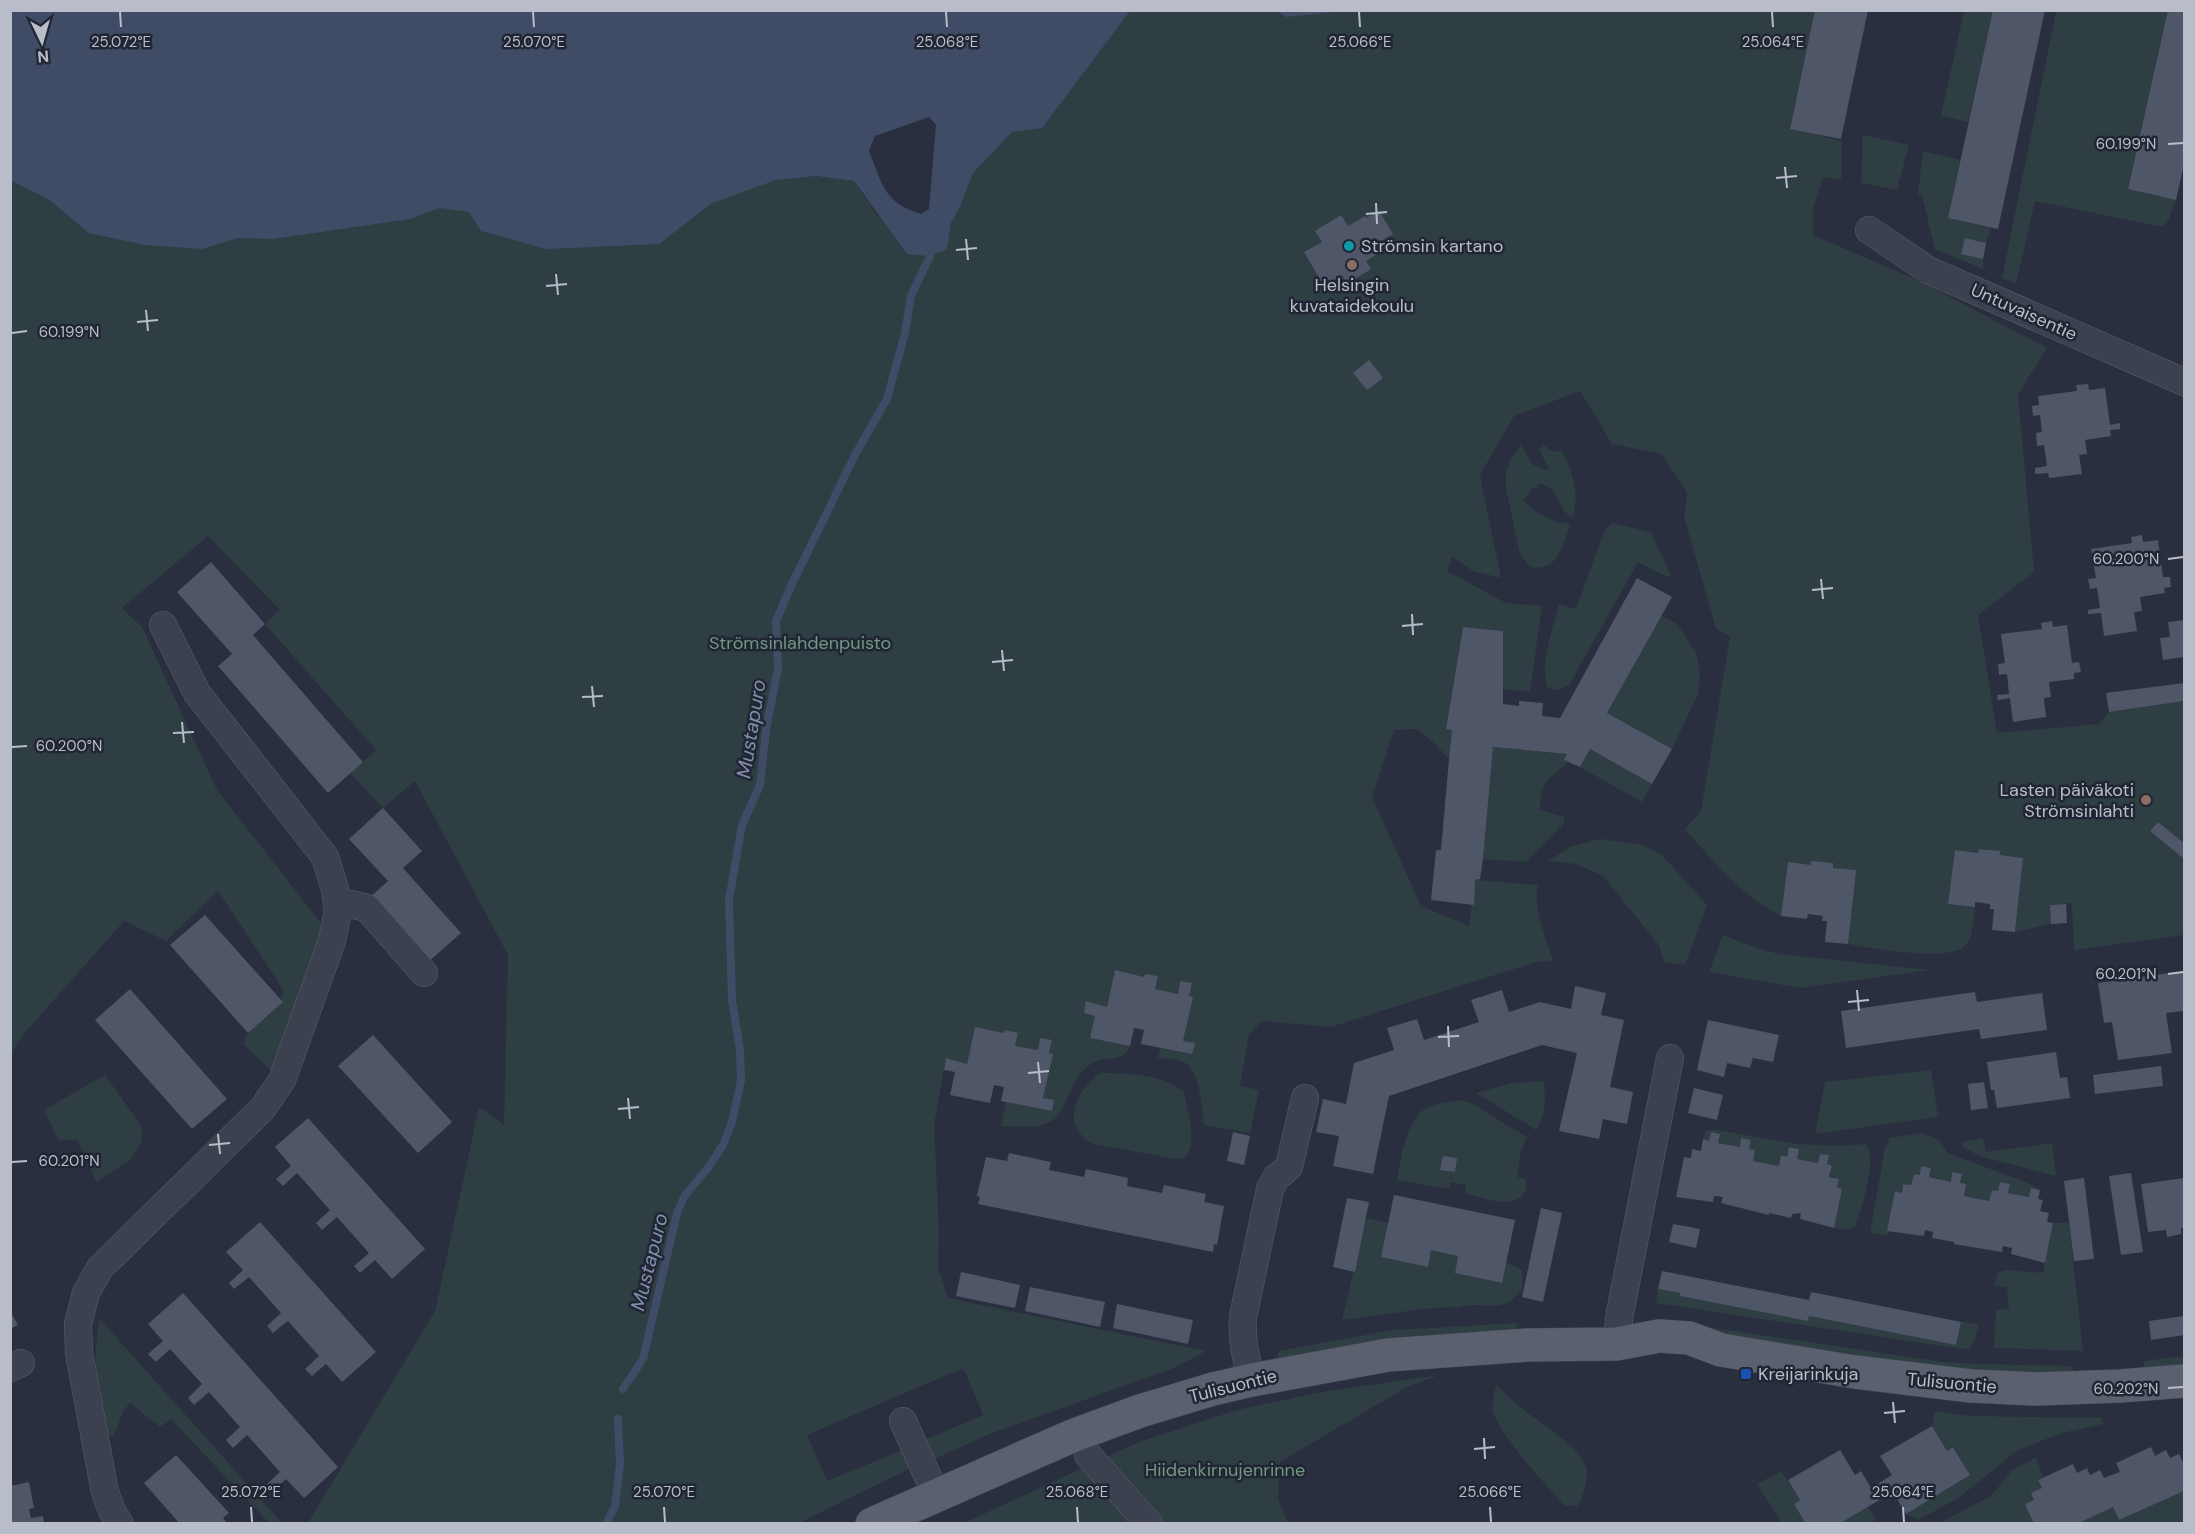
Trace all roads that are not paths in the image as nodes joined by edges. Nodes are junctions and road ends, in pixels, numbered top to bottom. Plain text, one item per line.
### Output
1 (1869, 230) dead end
2 (2184, 382) edge
3 (163, 626) dead end
4 (337, 901) junction
5 (424, 974) dead end
6 (1670, 1058) dead end
7 (1305, 1098) dead end
8 (1616, 1344) junction
9 (1252, 1380) junction
10 (2184, 1381) edge
11 (903, 1421) dead end
12 (1088, 1455) dead end
13 (936, 1495) junction
14 (120, 1524) edge
15 (873, 1524) edge
16 (1149, 1524) edge

1 - 2 street, Untuvaisentie
3 - 4 street
4 - 5 street
4 - 14 street
6 - 8 street
7 - 9 street
8 - 9 main road, Tulisuontie
8 - 10 main road, Tulisuontie
9 - 13 main road, Tulisuontie
11 - 13 street
12 - 16 street
13 - 15 main road, Tulisuontie

